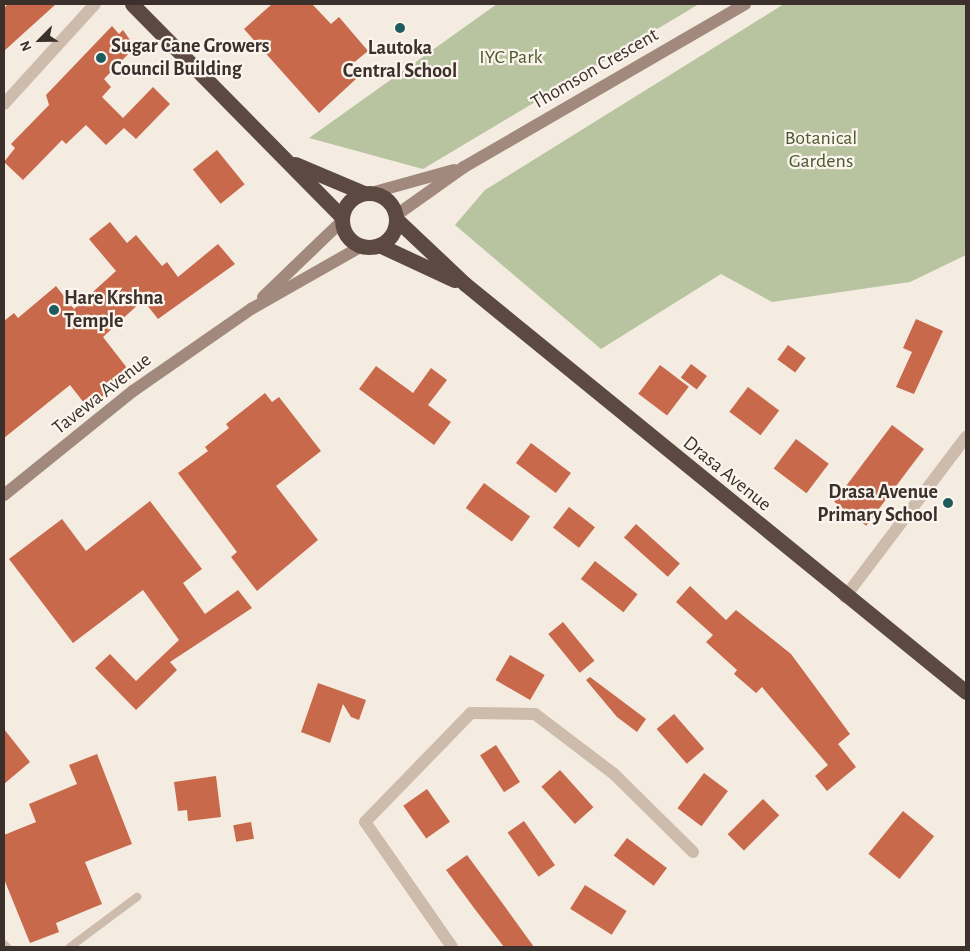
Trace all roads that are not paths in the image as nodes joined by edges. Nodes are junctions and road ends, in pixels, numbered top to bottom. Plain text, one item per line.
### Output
1 (95, 4) edge
2 (132, 4) edge
3 (745, 4) edge
4 (4, 104) edge
5 (289, 162) junction
6 (464, 167) junction
7 (367, 193) junction
8 (396, 217) junction
9 (342, 219) junction
10 (379, 245) junction
11 (362, 246) junction
12 (464, 284) junction
13 (251, 309) junction
14 (966, 437) edge
15 (4, 495) edge
16 (845, 597) junction
17 (966, 692) edge
18 (693, 852) dead end
19 (137, 897) dead end
20 (4, 944) edge
21 (6, 947) edge
22 (70, 947) edge
23 (452, 947) edge

1 - 4 street
2 - 5 highway
3 - 6 main road, Thomson Crescent
5 - 7 highway
5 - 9 highway
6 - 7 main road, Thomson Crescent
6 - 8 main road, Thomson Crescent
7 - 8 highway
7 - 9 highway
8 - 10 highway
8 - 12 highway, Drasa Avenue
9 - 11 highway
9 - 13 main road, Tavewa Avenue
10 - 11 highway
10 - 12 highway, Drasa Avenue
11 - 13 main road, Tavewa Avenue
12 - 16 highway, Drasa Avenue
13 - 15 main road, Tavewa Avenue
14 - 16 street
16 - 17 highway, Drasa Avenue
18 - 23 street
19 - 22 lane
20 - 21 lane

